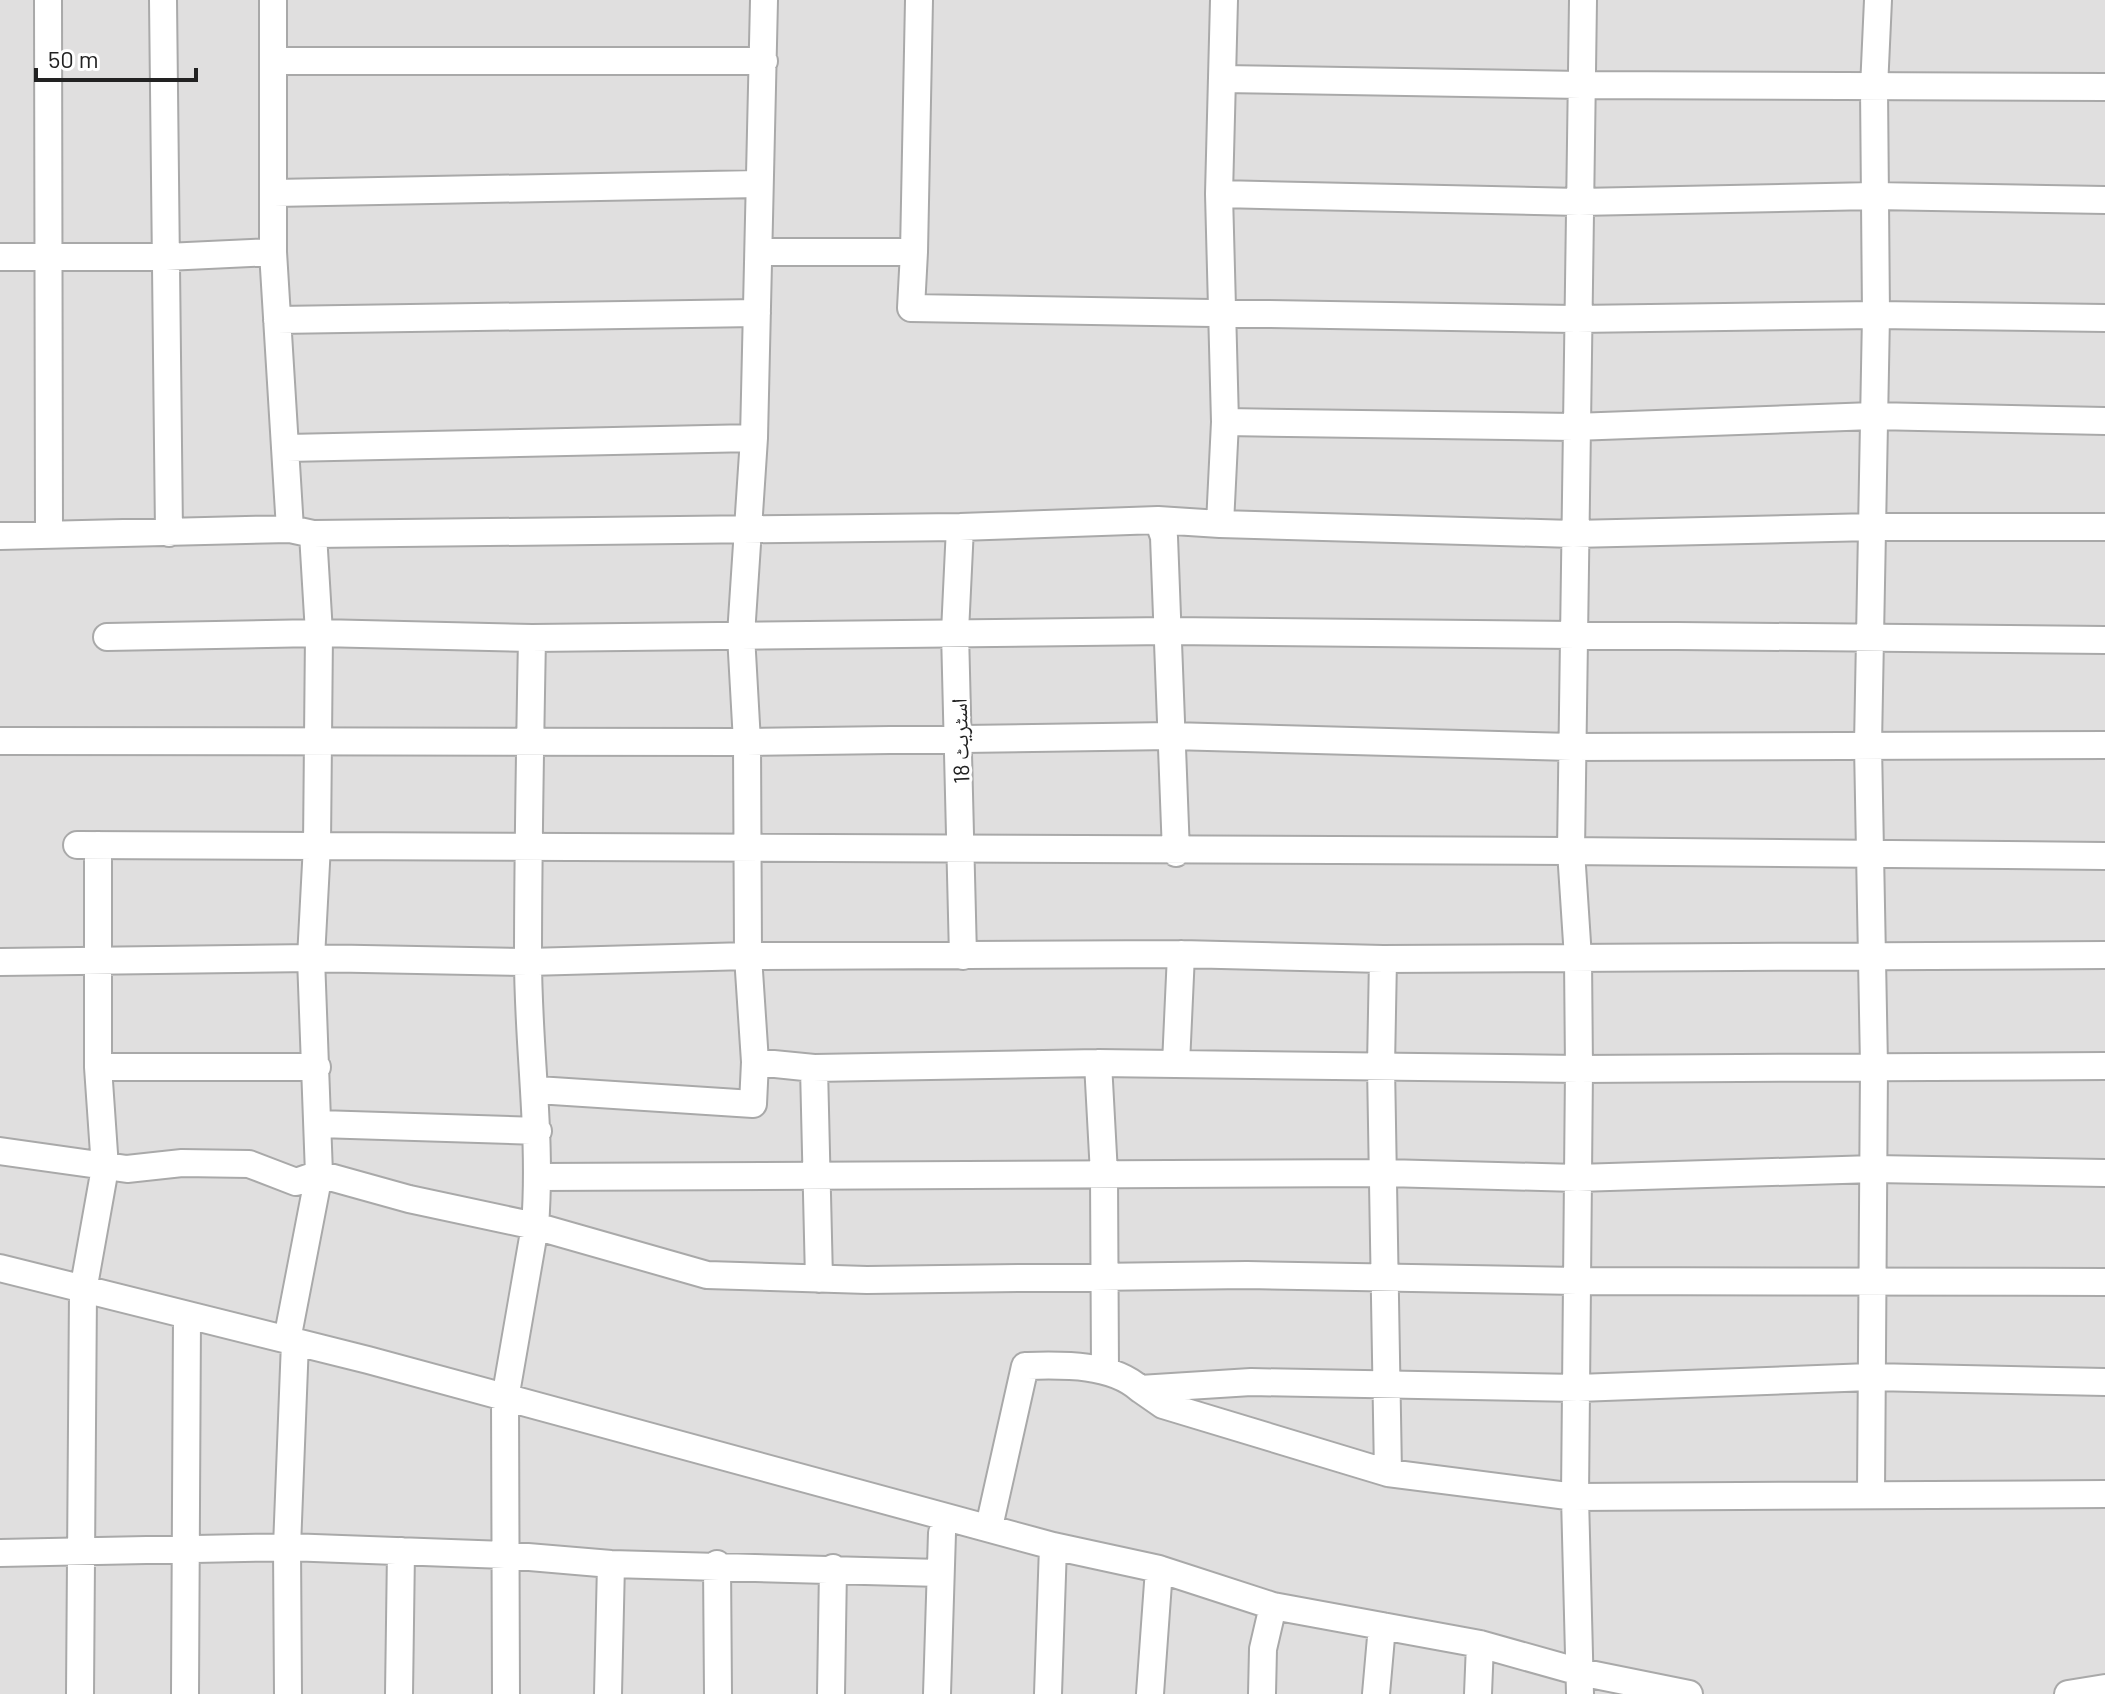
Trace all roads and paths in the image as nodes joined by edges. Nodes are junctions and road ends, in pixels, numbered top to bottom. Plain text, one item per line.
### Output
1 (48, 0) edge
2 (163, 0) edge
3 (273, 0) edge
4 (764, 0) edge
5 (919, 0) edge
6 (1224, 0) edge
7 (1583, 0) edge
8 (1878, 0) edge
9 (273, 61) junction
10 (764, 61) junction
11 (1222, 79) junction
12 (1581, 85) junction
13 (2105, 87) edge
14 (1874, 88) junction
15 (759, 184) junction
16 (274, 193) junction
17 (1219, 194) junction
18 (1874, 196) junction
19 (2105, 200) edge
20 (1579, 202) junction
21 (273, 252) junction
22 (759, 252) junction
23 (914, 252) junction
24 (0, 257) edge
25 (49, 257) junction
26 (166, 257) junction
27 (757, 313) junction
28 (1220, 314) junction
29 (1876, 315) junction
30 (2105, 318) edge
31 (1576, 319) junction
32 (277, 320) junction
33 (1873, 416) junction
34 (2105, 421) edge
35 (1225, 422) junction
36 (1574, 427) junction
37 (754, 438) junction
38 (287, 448) junction
39 (1158, 520) junction
40 (1220, 524) junction
41 (960, 527) junction
42 (1873, 527) junction
43 (2105, 527) edge
44 (750, 528) junction
45 (302, 532) junction
46 (169, 533) junction
47 (49, 534) junction
48 (1573, 534) junction
49 (0, 536) edge
50 (1168, 631) junction
51 (955, 632) junction
52 (319, 633) junction
53 (741, 635) junction
54 (1573, 635) junction
55 (107, 637) dead end
56 (532, 638) junction
57 (1869, 638) junction
58 (2105, 640) edge
59 (1171, 736) junction
60 (959, 737) junction
61 (0, 741) edge
62 (530, 742) junction
63 (747, 742) junction
64 (318, 743) junction
65 (1868, 745) junction
66 (2105, 745) edge
67 (1572, 747) junction
68 (317, 845) junction
69 (531, 848) junction
70 (747, 850) junction
71 (1571, 851) junction
72 (962, 852) junction
73 (1176, 853) junction
74 (2105, 856) edge
75 (1872, 857) junction
76 (1181, 954) junction
77 (2105, 955) edge
78 (748, 956) junction
79 (963, 956) junction
80 (1873, 957) junction
81 (311, 958) junction
82 (1578, 958) junction
83 (1383, 959) junction
84 (97, 960) junction
85 (0, 962) edge
86 (528, 962) junction
87 (755, 1062) junction
88 (1098, 1063) junction
89 (1176, 1064) junction
90 (1381, 1066) junction
91 (1874, 1066) junction
92 (2105, 1066) edge
93 (98, 1067) junction
94 (317, 1067) junction
95 (814, 1068) junction
96 (1579, 1069) junction
97 (537, 1090) junction
98 (319, 1124) junction
99 (538, 1131) junction
100 (0, 1151) edge
101 (105, 1168) junction
102 (1874, 1169) junction
103 (1385, 1173) junction
104 (2105, 1173) edge
105 (319, 1174) junction
106 (1104, 1174) junction
107 (818, 1176) junction
108 (539, 1177) junction
109 (1577, 1178) junction
110 (535, 1226) junction
111 (0, 1268) edge
112 (1102, 1277) junction
113 (819, 1279) junction
114 (1386, 1279) junction
115 (1577, 1281) junction
116 (1871, 1282) junction
117 (2105, 1282) edge
118 (83, 1291) junction
119 (187, 1316) junction
120 (291, 1341) junction
121 (1105, 1371) junction
122 (1870, 1377) junction
123 (2105, 1382) edge
124 (1389, 1384) junction
125 (1578, 1388) junction
126 (1140, 1389) junction
127 (505, 1399) junction
128 (1388, 1473) junction
129 (1871, 1493) junction
130 (2105, 1494) edge
131 (1575, 1497) junction
132 (989, 1527) junction
133 (942, 1533) dead end
134 (1053, 1546) junction
135 (287, 1547) junction
136 (184, 1549) junction
137 (401, 1551) junction
138 (81, 1552) junction
139 (0, 1553) edge
140 (505, 1555) junction
141 (611, 1564) junction
142 (717, 1564) junction
143 (833, 1568) junction
144 (1159, 1569) junction
145 (940, 1573) junction
146 (1273, 1606) junction
147 (1382, 1626) junction
148 (1480, 1644) junction
149 (1580, 1683) edge
150 (2105, 1688) edge
151 (80, 1694) edge
152 (185, 1694) edge
153 (288, 1694) edge
154 (399, 1694) edge
155 (506, 1694) edge
156 (608, 1694) edge
157 (718, 1694) edge
158 (831, 1694) edge
159 (937, 1694) edge
160 (1048, 1694) edge
161 (1150, 1694) edge
162 (1262, 1694) edge
163 (1376, 1694) edge
164 (1478, 1694) edge
165 (1689, 1694) edge
166 (2068, 1694) edge

1 - 25 street
2 - 26 street
3 - 9 street
4 - 10 street
5 - 23 street
6 - 11 street
7 - 12 street
8 - 14 street
9 - 10 street
9 - 16 street
10 - 15 street
11 - 12 street
11 - 17 street
12 - 14 street
12 - 20 street
13 - 14 street
14 - 18 street
15 - 16 street
15 - 22 street
16 - 21 street
17 - 20 street
17 - 28 street
18 - 19 street
18 - 20 street
18 - 29 street
20 - 31 street
21 - 26 street
21 - 32 street
22 - 23 street
22 - 27 street
23 - 28 street
24 - 25 street
25 - 26 street
25 - 47 street
26 - 46 street
27 - 32 street
27 - 37 street
28 - 31 street
28 - 35 street
29 - 30 street
29 - 31 street
29 - 33 street
31 - 36 street
32 - 38 street
33 - 34 street
33 - 36 street
33 - 42 street
35 - 36 street
35 - 40 street
36 - 48 street
37 - 38 street
37 - 44 street
38 - 45 street
39 - 40 street
39 - 41 street
39 - 50 street
40 - 48 street
41 - 44 street
41 - 51 street, اسٹریٹ 18
42 - 43 street
42 - 48 street
42 - 57 street
44 - 45 street
44 - 53 street
45 - 46 street
45 - 52 street
46 - 47 street
47 - 49 street
48 - 54 street
50 - 51 street
50 - 54 street
50 - 59 street
51 - 53 street
51 - 60 street, اسٹریٹ 18
52 - 55 street
52 - 56 street
52 - 64 street
53 - 56 street
53 - 63 street
54 - 57 street
54 - 67 street
56 - 62 street
57 - 58 street
57 - 65 street
59 - 60 street
59 - 67 street
59 - 73 street
60 - 63 street
60 - 72 street, اسٹریٹ 18
61 - 64 street
62 - 63 street
62 - 64 street
62 - 69 street
63 - 70 street
64 - 68 street
65 - 66 street
65 - 67 street
65 - 75 street
67 - 71 street
68 - 69 street
68 - 81 street
68 - 84 street
69 - 70 street
69 - 86 street
70 - 72 street
70 - 78 street
71 - 73 street
71 - 75 street
71 - 82 street
72 - 73 street
72 - 79 street, اسٹریٹ 18
74 - 75 street
75 - 80 street
76 - 79 street
76 - 83 street
76 - 89 street
77 - 80 street
78 - 79 street
78 - 86 street
78 - 87 street
80 - 82 street
80 - 91 street
81 - 84 street
81 - 86 street
81 - 94 street
82 - 83 street
82 - 96 street
83 - 90 street
84 - 85 street
84 - 93 street
86 - 97 street
87 - 95 street
87 - 97 street
88 - 89 street
88 - 95 street
88 - 106 street
89 - 90 street
90 - 96 street
90 - 103 street
91 - 92 street
91 - 96 street
91 - 102 street
93 - 94 street
93 - 101 street
94 - 98 street
95 - 107 street
96 - 109 street
97 - 99 street
98 - 99 street
98 - 105 street
99 - 108 street
100 - 101 street
101 - 105 street
101 - 118 street
102 - 104 street
102 - 109 street
102 - 116 street
103 - 106 street
103 - 109 street
103 - 114 street
105 - 110 street
105 - 120 street
106 - 107 street
106 - 112 street
107 - 108 street
107 - 113 street
108 - 110 street
109 - 115 street
110 - 113 street
110 - 127 street
111 - 118 street
112 - 113 street
112 - 114 street
112 - 121 street
114 - 115 street
114 - 124 street
115 - 116 street
115 - 125 street
116 - 117 street
116 - 122 street
118 - 119 street
118 - 138 street
119 - 120 street
119 - 136 street
120 - 127 street
120 - 135 street
121 - 126 street
121 - 132 street
122 - 123 street
122 - 125 street
122 - 129 street
124 - 125 street
124 - 126 street
124 - 128 street
125 - 131 street
126 - 128 street
127 - 132 street
127 - 140 street
128 - 131 street
129 - 130 street
129 - 131 street
131 - 149 street
132 - 134 street
133 - 145 street
134 - 144 street
134 - 160 street
135 - 136 street
135 - 137 street
135 - 153 street
136 - 138 street
136 - 152 street
137 - 140 street
137 - 154 street
138 - 139 street
138 - 151 street
140 - 141 street
140 - 155 street
141 - 142 street
141 - 156 street
142 - 143 street
142 - 157 street
143 - 145 street
143 - 158 street
144 - 146 street
144 - 161 street
145 - 159 street
146 - 147 street
146 - 162 street
147 - 148 street
147 - 163 street
148 - 149 street
148 - 164 street
149 - 165 street
150 - 166 street

